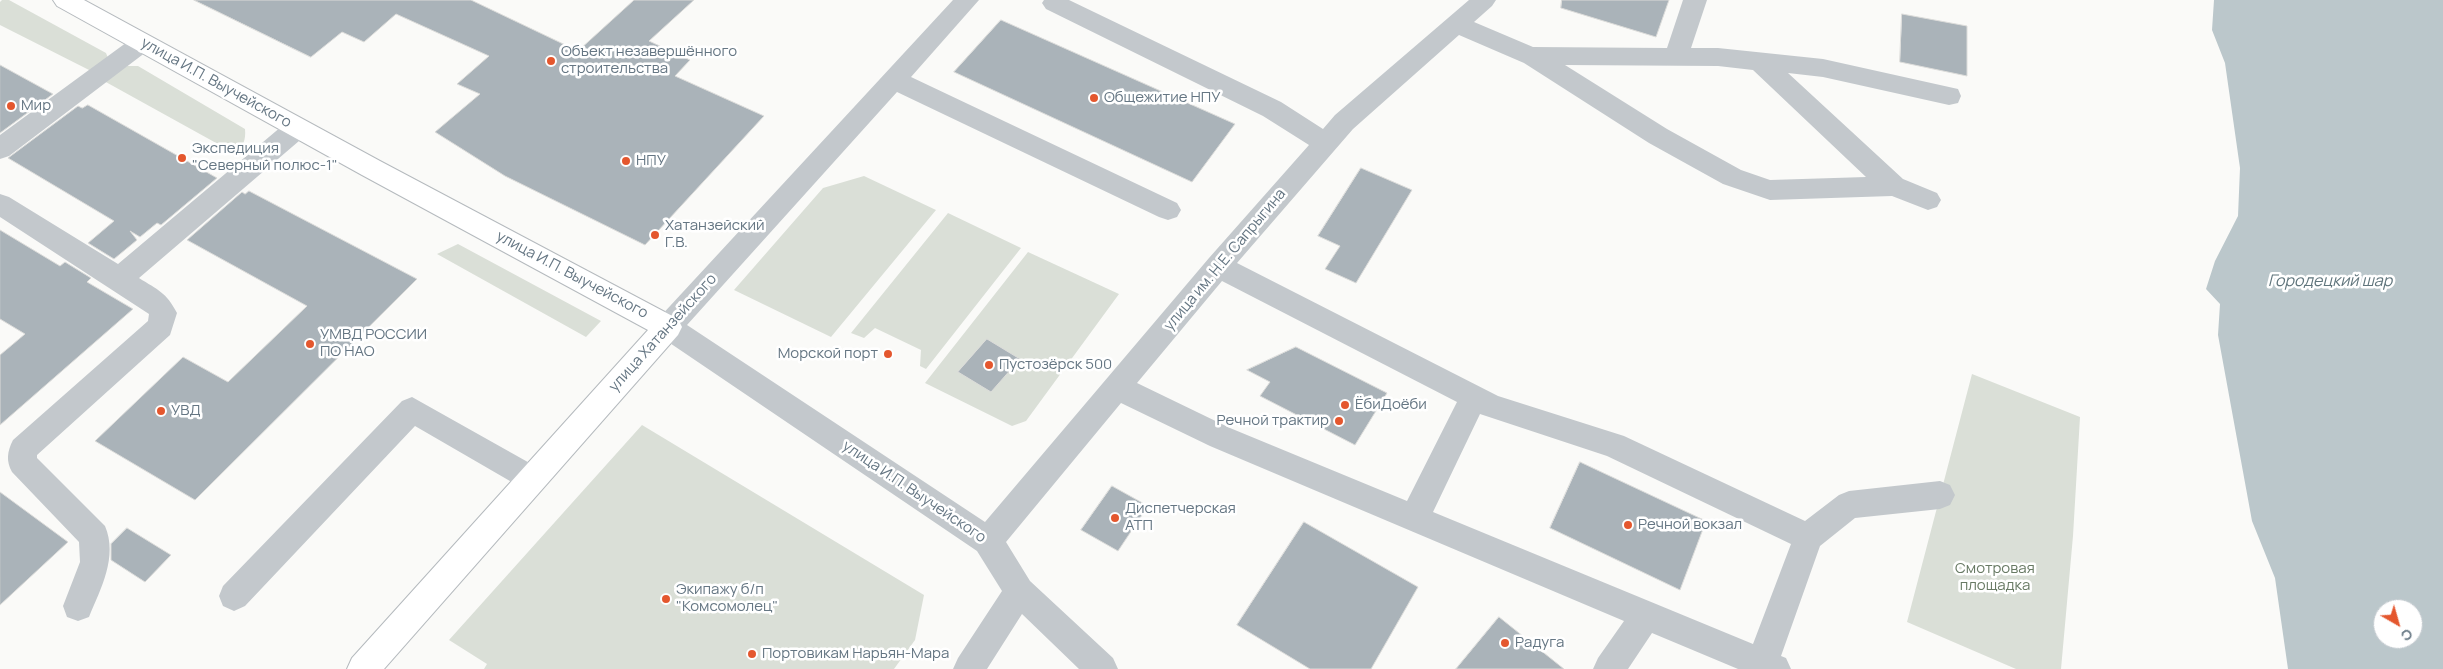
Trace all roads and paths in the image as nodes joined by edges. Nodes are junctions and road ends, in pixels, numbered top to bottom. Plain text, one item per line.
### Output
1 (65, 0) edge
2 (967, 0) edge
3 (1484, 0) edge
4 (1695, 0) edge
5 (1054, 3) dead end
6 (1454, 24) junction
7 (142, 43) junction
8 (1531, 56) junction
9 (1676, 58) junction
10 (1760, 61) junction
11 (894, 80) junction
12 (1949, 96) dead end
13 (297, 128) junction
14 (1325, 143) junction
15 (0, 149) edge
16 (1894, 186) junction
17 (1928, 200) dead end
18 (0, 204) edge
19 (1168, 210) dead end
20 (1218, 266) junction
21 (118, 280) junction
22 (668, 326) junction
23 (1117, 387) junction
24 (1474, 397) junction
25 (532, 479) junction
26 (1940, 495) dead end
27 (1415, 517) junction
28 (1808, 536) junction
29 (988, 542) junction
30 (1019, 592) junction
31 (234, 596) dead end
32 (78, 606) dead end
33 (1647, 614) junction
34 (1769, 666) edge
35 (363, 669) edge
36 (969, 669) edge
37 (1102, 669) edge
38 (1609, 669) edge

1 - 7 main road, улица И.П. Выучейского
2 - 11 street, улица Хатанзейского
3 - 6 street, улица им. Н.Е. Сапрыгина
4 - 9 street
5 - 14 street
6 - 8 street
6 - 14 street, улица им. Н.Е. Сапрыгина
7 - 13 main road, улица И.П. Выучейского
7 - 15 street
8 - 9 street
8 - 16 street
9 - 10 street
10 - 12 street
10 - 16 street
11 - 19 street
11 - 22 street, улица Хатанзейского
13 - 21 street
13 - 22 main road, улица И.П. Выучейского
14 - 20 street, улица им. Н.Е. Сапрыгина
16 - 17 street
18 - 21 street
20 - 23 street, улица им. Н.Е. Сапрыгина
20 - 24 street
21 - 32 street
22 - 25 main road, улица Хатанзейского
22 - 29 street, улица И.П. Выучейского
23 - 27 street
23 - 29 street, улица им. Н.Е. Сапрыгина
24 - 27 street
24 - 28 street
25 - 31 street
25 - 35 main road, улица Хатанзейского
26 - 28 street
27 - 33 street
28 - 34 street
29 - 30 street, улица И.П. Выучейского
30 - 36 street
30 - 37 street, улица И.П. Выучейского
33 - 34 street
33 - 38 street

